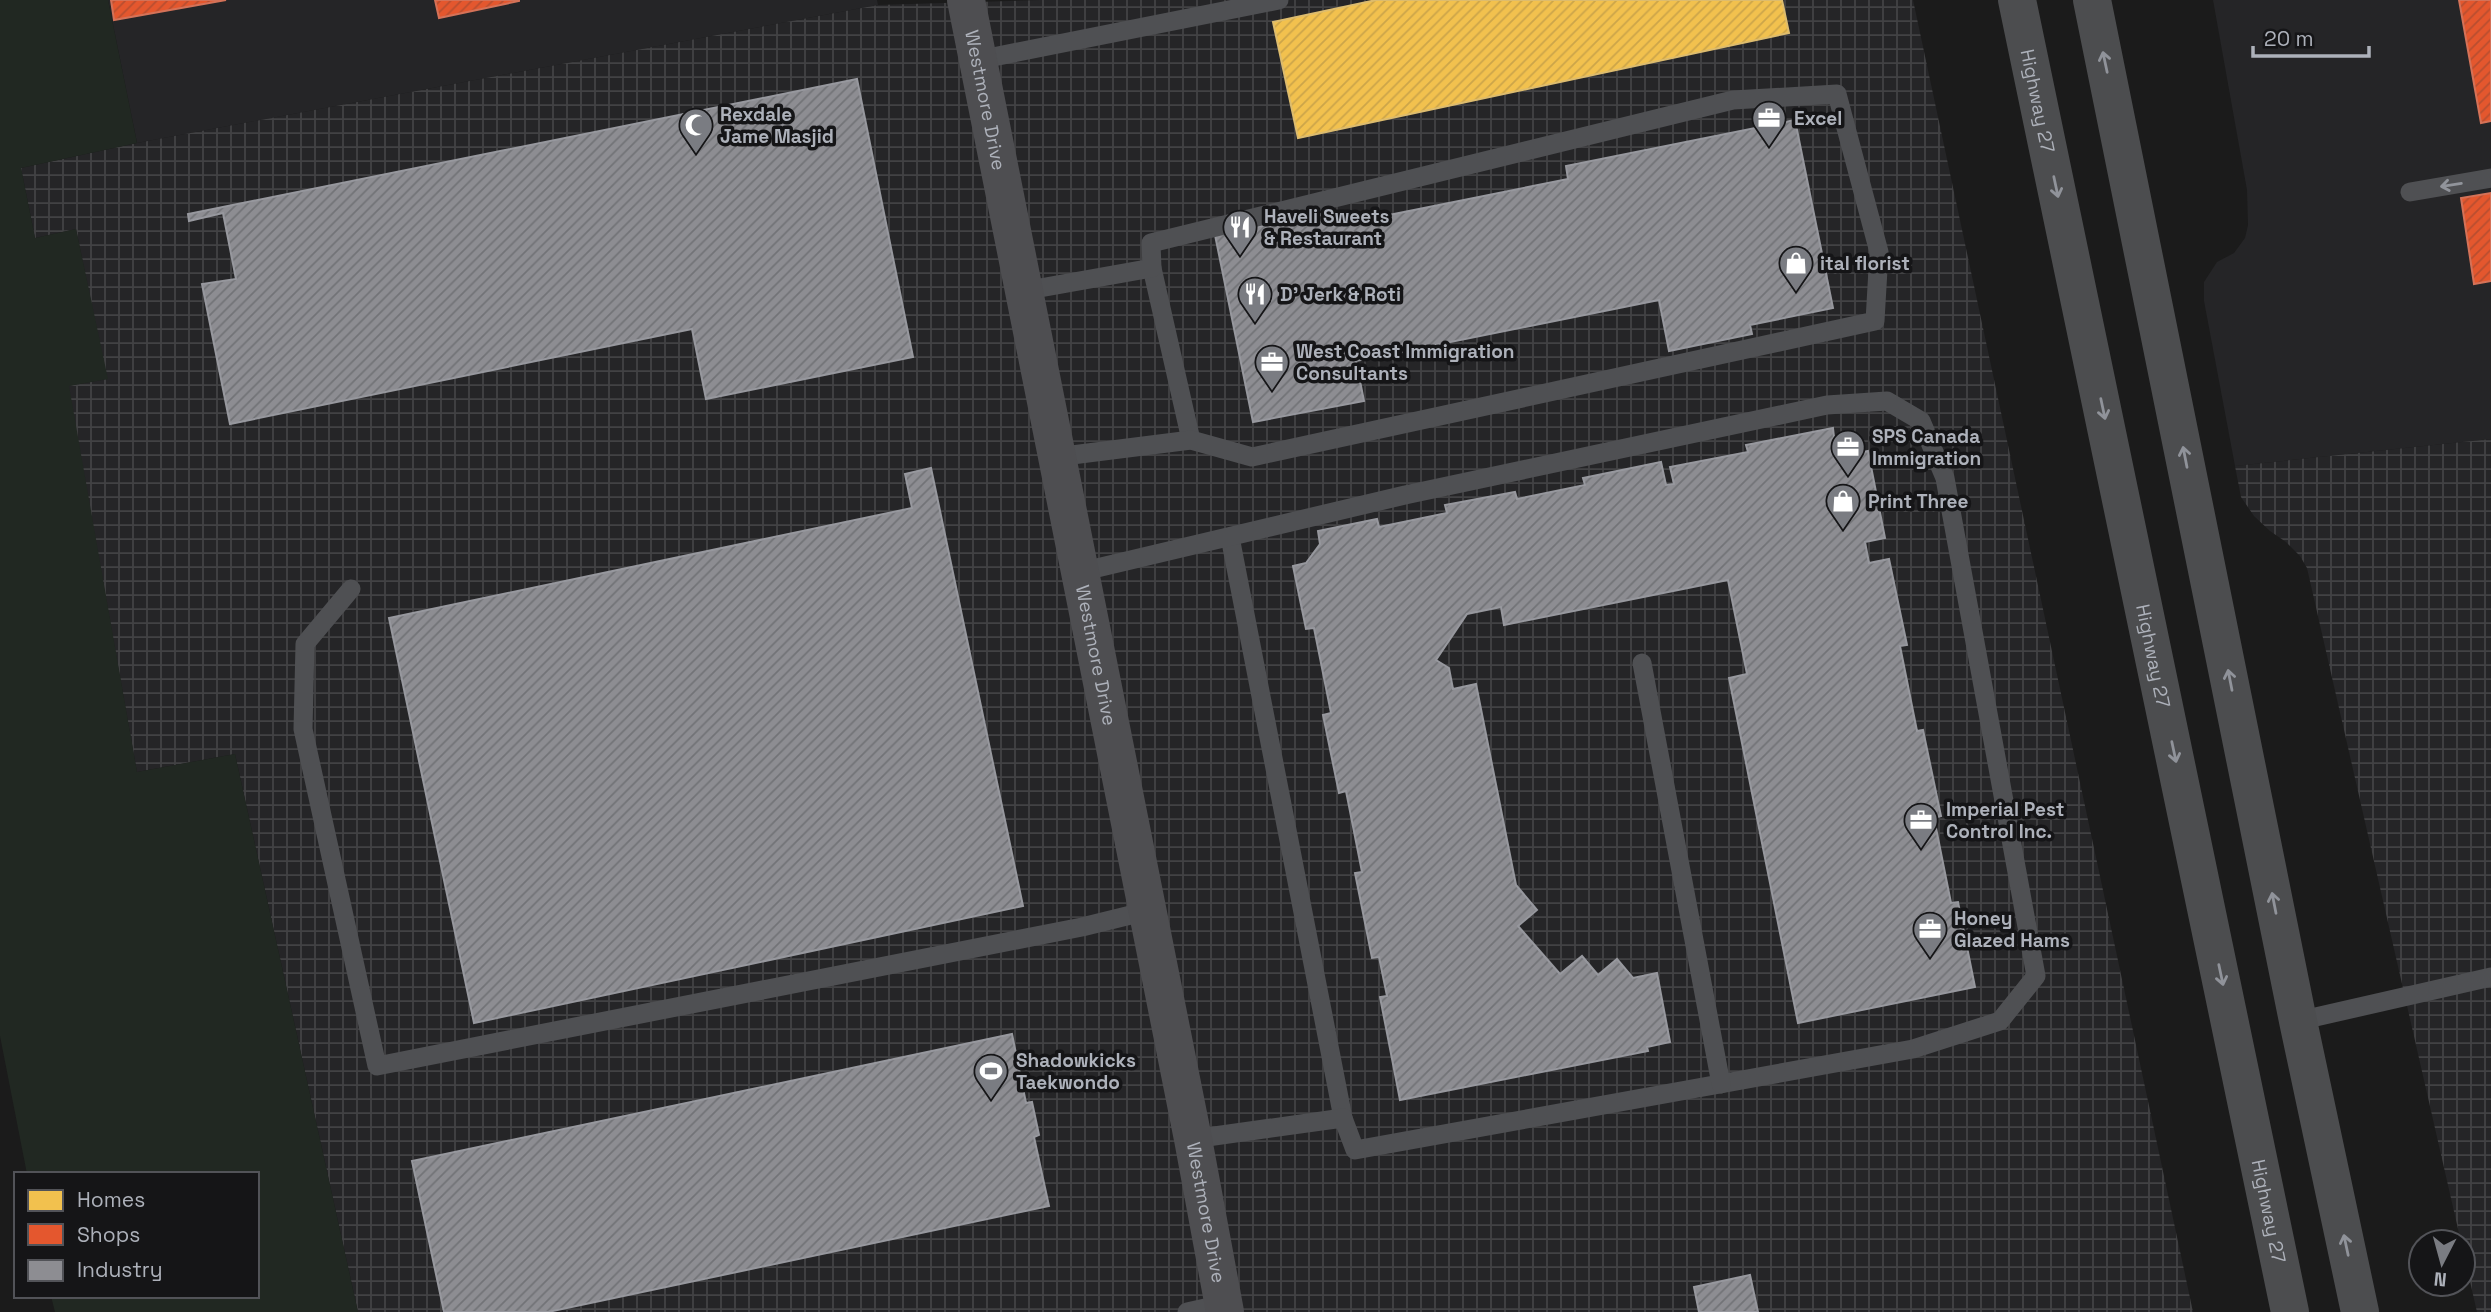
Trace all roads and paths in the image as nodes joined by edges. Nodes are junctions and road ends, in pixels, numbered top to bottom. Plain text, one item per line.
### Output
1 (966, 0) edge
2 (1279, 0) edge
3 (2017, 0) edge
4 (2092, 0) edge
5 (978, 60) junction
6 (2491, 178) edge
7 (2410, 191) dead end
8 (1152, 268) junction
9 (1023, 291) junction
10 (1191, 440) junction
11 (1056, 457) junction
12 (1230, 537) junction
13 (1080, 572) junction
14 (351, 589) dead end
15 (1642, 663) dead end
16 (1147, 911) junction
17 (2491, 977) edge
18 (2298, 1021) junction
19 (1721, 1084) junction
20 (1343, 1118) junction
21 (1193, 1139) junction
22 (1212, 1309) edge
23 (2290, 1312) edge
24 (2360, 1312) edge

1 - 5 street, Westmore Drive
2 - 5 lane
3 -> 23 main road, Highway 27
18 -> 4 main road
5 - 9 street, Westmore Drive
6 -> 7 lane
8 - 9 lane
8 - 10 lane
8 - 10 lane
9 - 11 street, Westmore Drive
10 - 11 lane
11 - 13 street, Westmore Drive
12 - 13 lane
12 - 19 lane
12 - 20 lane
13 - 16 street, Westmore Drive
14 - 16 lane
15 - 19 lane
16 - 21 street, Westmore Drive
17 - 18 lane
24 -> 18 main road
19 - 20 lane
20 - 21 lane
21 - 22 street, Westmore Drive

